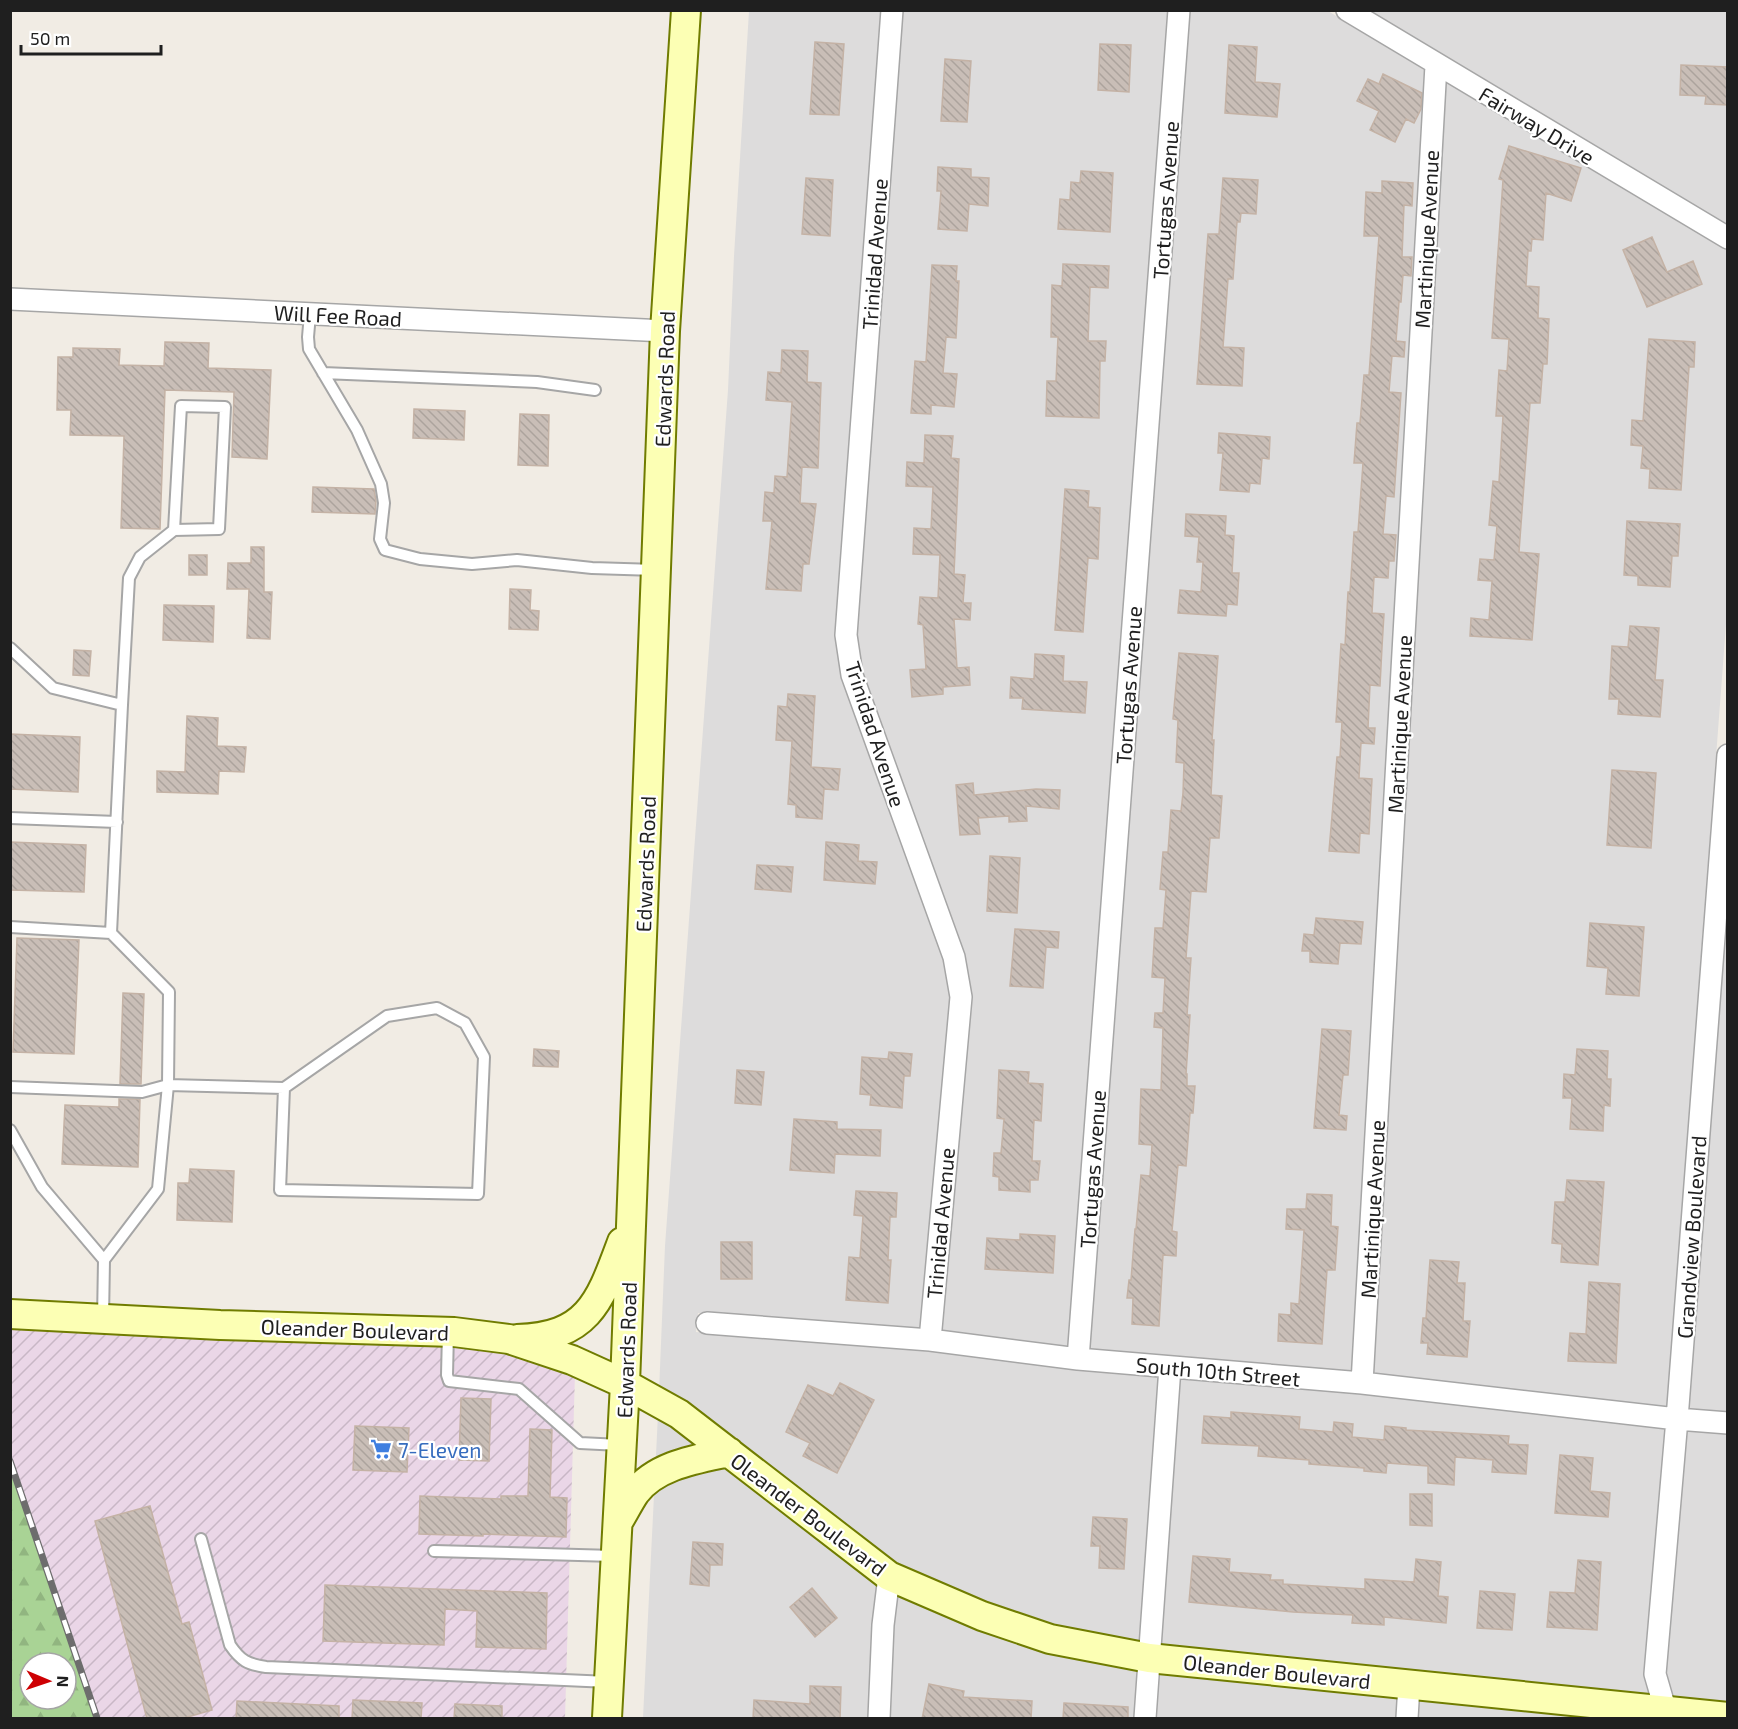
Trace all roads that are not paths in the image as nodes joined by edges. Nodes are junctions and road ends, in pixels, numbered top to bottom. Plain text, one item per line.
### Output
1 (686, 10) edge
2 (891, 10) edge
3 (1179, 10) edge
4 (1347, 10) edge
5 (1436, 65) junction
6 (1728, 238) edge
7 (10, 299) edge
8 (310, 314) junction
9 (665, 332) junction
10 (323, 373) junction
11 (595, 390) dead end
12 (174, 530) junction
13 (656, 570) junction
14 (10, 648) edge
15 (122, 705) junction
16 (1728, 755) edge
17 (10, 818) edge
18 (117, 822) junction
19 (10, 927) edge
20 (111, 933) junction
21 (168, 1084) junction
22 (10, 1087) edge
23 (284, 1088) junction
24 (10, 1130) edge
25 (631, 1214) junction
26 (104, 1260) junction
27 (10, 1314) edge
28 (103, 1320) junction
29 (707, 1323) dead end
30 (448, 1331) junction
31 (509, 1339) junction
32 (930, 1340) junction
33 (1078, 1359) junction
34 (1170, 1366) junction
35 (1362, 1383) junction
36 (625, 1384) junction
37 (1677, 1419) junction
38 (1728, 1423) edge
39 (622, 1445) junction
40 (729, 1452) junction
41 (617, 1523) junction
42 (201, 1539) dead end
43 (434, 1551) dead end
44 (616, 1556) junction
45 (889, 1576) junction
46 (1149, 1658) junction
47 (609, 1682) junction
48 (1409, 1685) junction
49 (1666, 1715) edge
50 (1728, 1717) edge
51 (607, 1719) edge
52 (879, 1719) edge
53 (1145, 1719) edge
54 (1407, 1719) edge

1 - 9 main road, Edwards Road
2 - 32 street, Trinidad Avenue
3 - 33 street, Tortugas Avenue
4 - 5 street, Fairway Drive
5 - 6 street, Fairway Drive
5 - 35 street, Martinique Avenue
7 - 8 street, Will Fee Road
8 - 9 street, Will Fee Road
8 - 10 lane
9 - 13 main road, Edwards Road
10 - 11 lane
10 - 13 lane
12 - 12 lane
12 - 15 lane
13 - 25 main road, Edwards Road
14 - 15 lane
15 - 18 lane
16 - 37 street, Grandview Boulevard
17 - 18 lane
18 - 20 lane
19 - 20 lane
20 - 21 lane
21 - 22 lane
21 - 23 lane
21 - 26 lane
23 - 23 lane
24 - 26 lane
25 - 31 main road
25 - 36 main road, Edwards Road
26 - 28 lane
27 - 28 main road, Oleander Boulevard
28 - 30 main road, Oleander Boulevard
29 - 32 street, South 10th Street
30 - 31 main road, Oleander Boulevard
30 - 39 lane
31 - 36 main road, Oleander Boulevard
32 - 33 street, South 10th Street
33 - 34 street, South 10th Street
34 - 35 street, South 10th Street
34 - 46 street
35 - 37 street, South 10th Street
36 - 39 main road, Edwards Road
36 - 40 main road, Oleander Boulevard
37 - 38 street, South 10th Street
37 - 49 street, Grandview Boulevard
39 - 41 main road, Edwards Road
40 - 41 main road
40 - 45 main road, Oleander Boulevard
41 - 44 main road, Edwards Road
42 - 47 lane
43 - 44 lane
44 - 47 main road, Edwards Road
45 - 46 main road, Oleander Boulevard
45 - 52 street
46 - 48 main road, Oleander Boulevard
46 - 53 street
47 - 51 main road, Edwards Road
48 - 49 main road, Oleander Boulevard
48 - 54 street
49 - 50 main road, Oleander Boulevard

